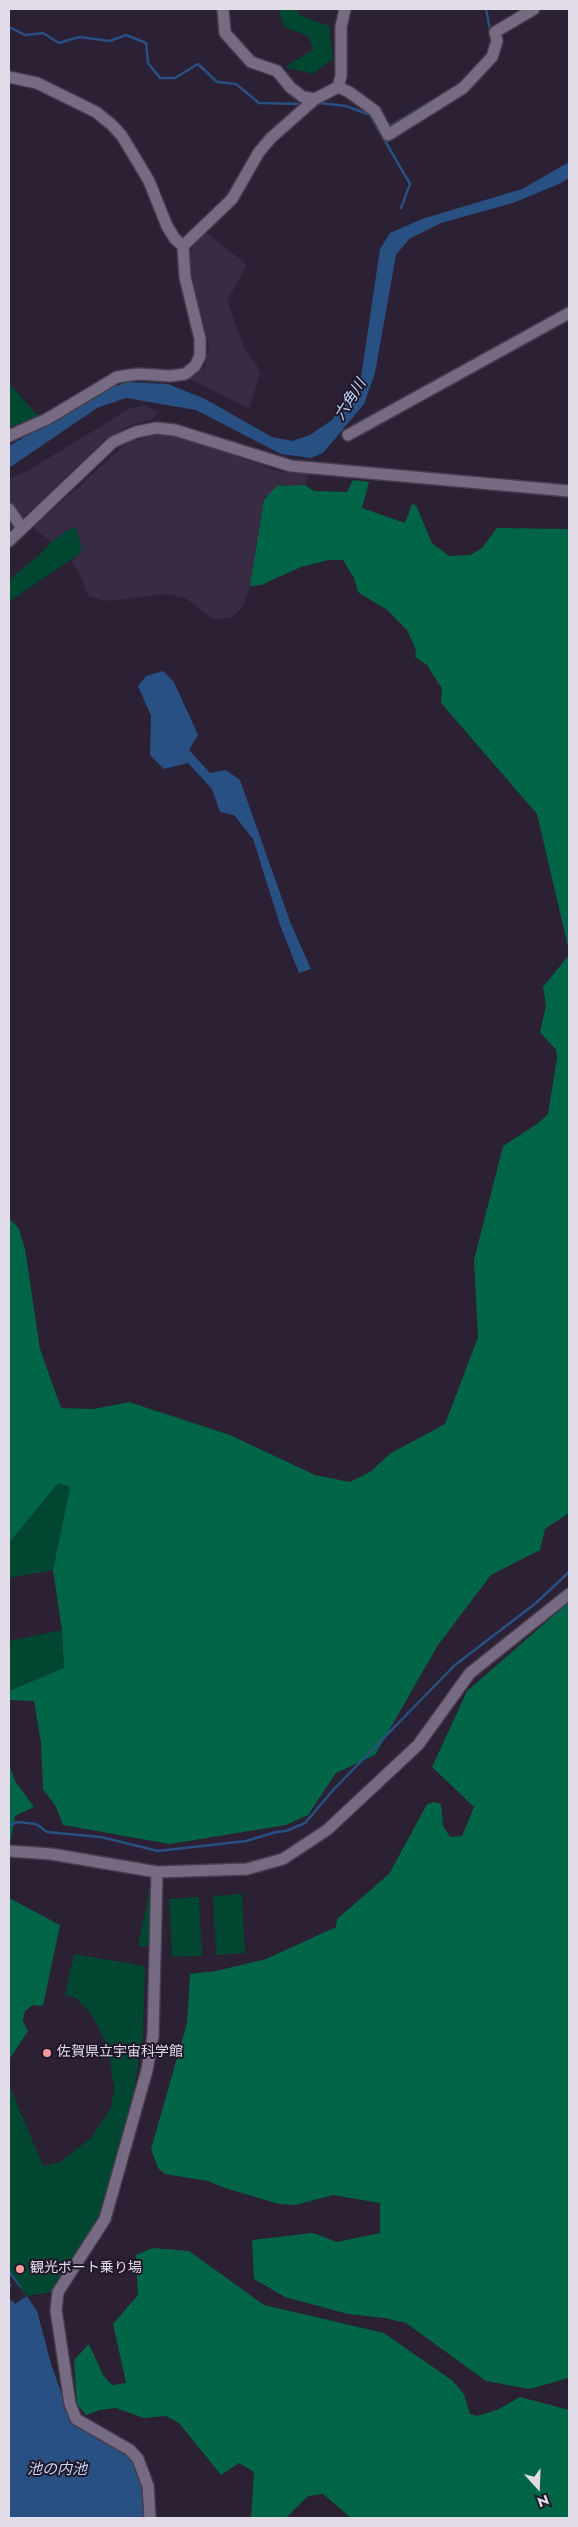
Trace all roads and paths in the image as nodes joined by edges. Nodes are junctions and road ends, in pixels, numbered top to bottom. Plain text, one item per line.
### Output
1 (223, 9) edge
2 (344, 9) edge
3 (534, 9) edge
4 (9, 77) edge
5 (338, 87) junction
6 (315, 99) junction
7 (183, 246) junction
8 (569, 313) edge
9 (348, 434) dead end
10 (9, 436) edge
11 (569, 491) edge
12 (9, 508) edge
13 (22, 528) junction
14 (9, 541) edge
15 (569, 1594) edge
16 (9, 1851) edge
17 (157, 1872) junction
18 (150, 2518) edge

1 - 6 street
2 - 5 street
3 - 5 street
4 - 7 street
5 - 6 street
6 - 7 street
7 - 10 street
8 - 9 street
11 - 13 street
12 - 13 street
13 - 14 street
15 - 17 street
16 - 17 street
17 - 18 street

